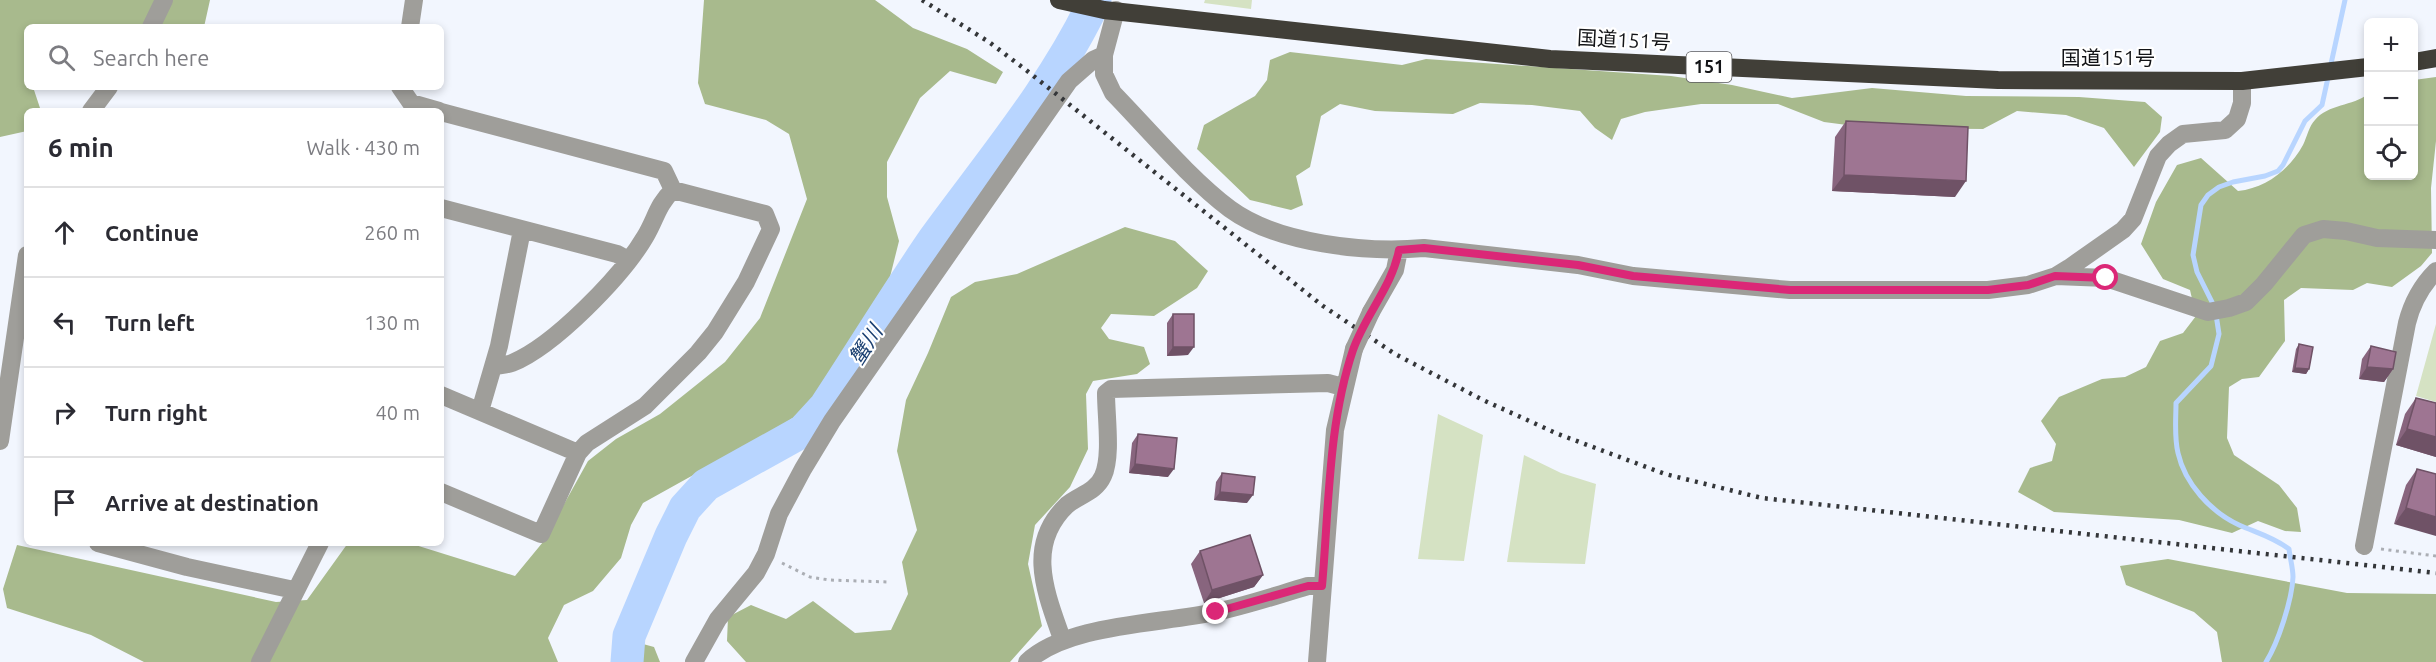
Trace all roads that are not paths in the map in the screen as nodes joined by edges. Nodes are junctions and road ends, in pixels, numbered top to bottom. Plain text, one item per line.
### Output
1 (164, 0) edge
2 (414, 0) edge
3 (1064, 1) edge
4 (1110, 10) junction
5 (152, 24) edge
6 (410, 24) edge
7 (1104, 55) junction
8 (2436, 58) edge
9 (2418, 61) edge
10 (2364, 67) edge
11 (2242, 81) junction
12 (106, 90) edge
13 (402, 90) edge
14 (93, 108) edge
15 (429, 108) edge
16 (444, 112) edge
17 (672, 190) junction
18 (444, 209) edge
19 (522, 230) junction
20 (2436, 240) edge
21 (1399, 250) junction
22 (627, 260) junction
23 (2436, 271) edge
24 (2055, 276) junction
25 (24, 294) edge
26 (494, 366) junction
27 (18, 372) edge
28 (1343, 387) junction
29 (444, 396) edge
30 (480, 411) junction
31 (2, 412) edge
32 (0, 441) edge
33 (578, 453) junction
34 (444, 493) edge
35 (109, 546) edge
36 (318, 546) edge
37 (2364, 546) road end
38 (1322, 586) junction
39 (294, 590) junction
40 (1062, 639) junction
41 (260, 662) edge
42 (694, 662) edge
43 (1027, 662) edge
44 (1317, 662) edge

1 - 5 street
2 - 6 street
3 - 4 highway, 国道151号 / 151
4 - 7 street
4 - 11 highway, 国道151号 / 151
7 - 21 street
7 - 42 street
8 - 9 highway
10 - 11 highway, 国道151号 / 151
11 - 24 street
12 - 14 street
13 - 15 street
16 - 17 street
17 - 22 street
17 - 33 street
18 - 19 street
19 - 22 street
19 - 26 street
20 - 24 street
21 - 24 street
21 - 28 street, bridge
22 - 26 street
23 - 37 street
25 - 27 street
26 - 30 street
27 - 31 street
28 - 38 street
28 - 40 street
29 - 30 street
30 - 33 street
31 - 32 street
33 - 34 street
35 - 39 street
36 - 39 street
38 - 40 street
38 - 44 street
39 - 41 street
40 - 43 street

